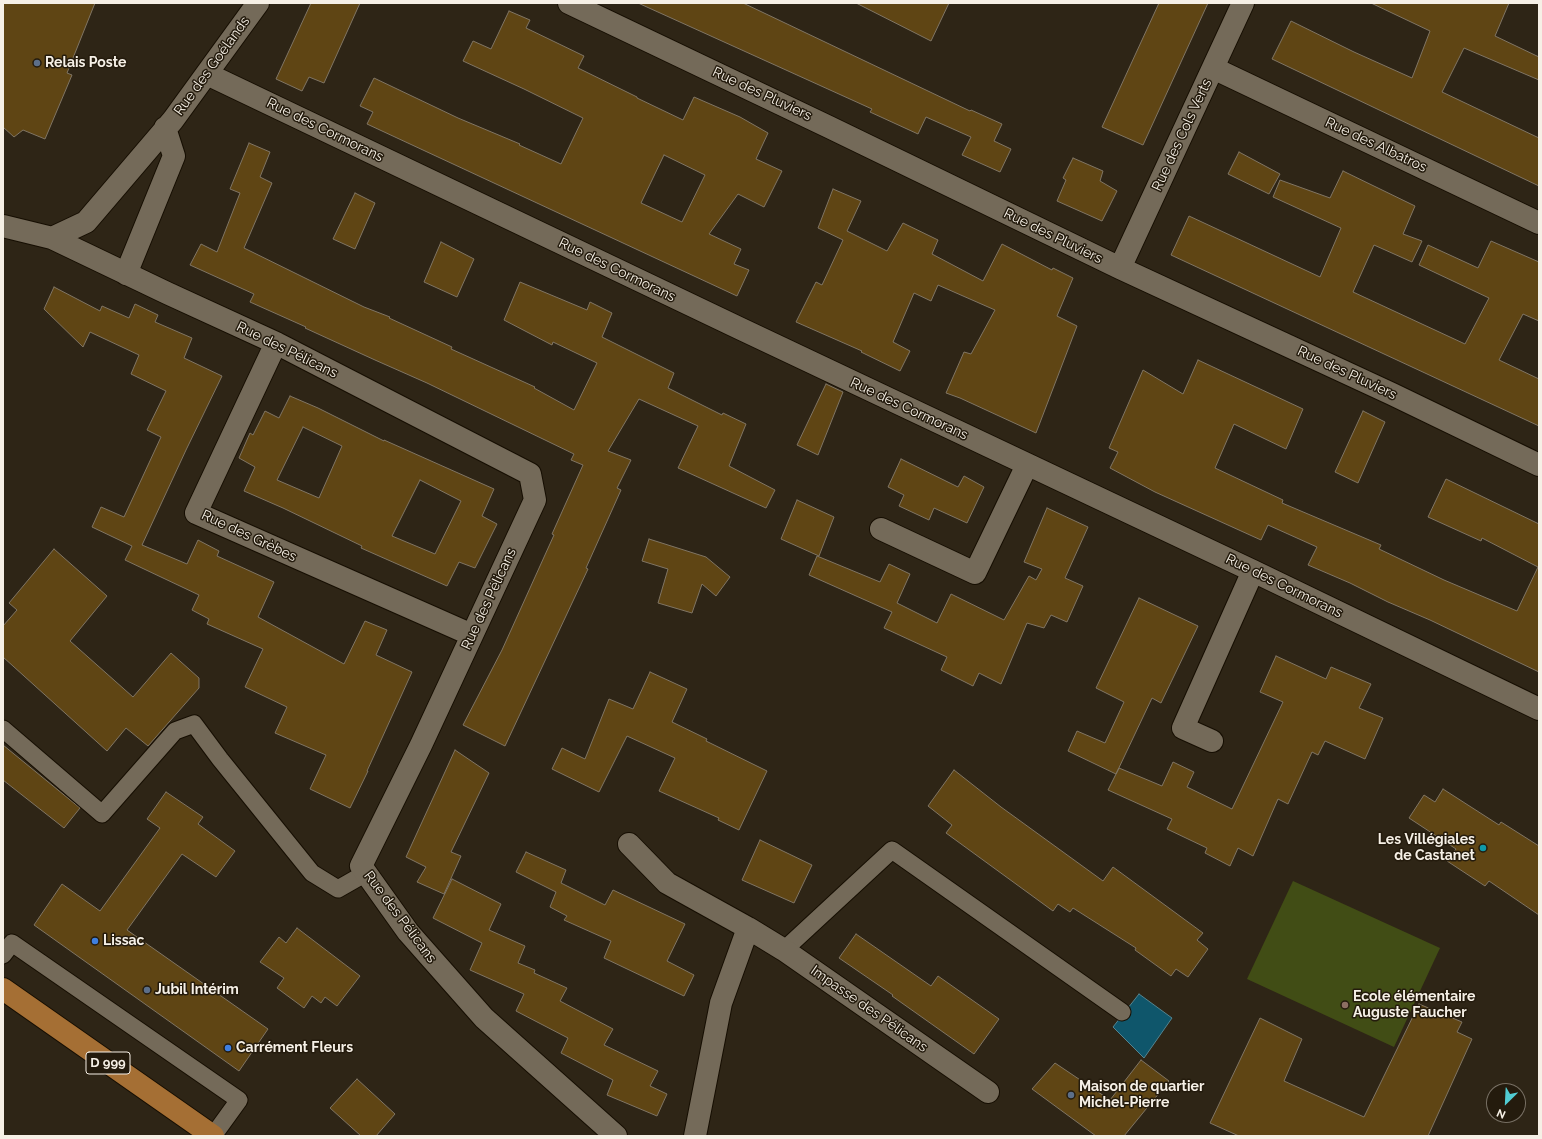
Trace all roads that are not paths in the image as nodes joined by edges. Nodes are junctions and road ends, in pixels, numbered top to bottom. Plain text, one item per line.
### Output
1 (258, 3) edge
2 (569, 3) edge
3 (1243, 3) edge
4 (1213, 68) junction
5 (207, 74) junction
6 (165, 128) junction
7 (1539, 223) edge
8 (3, 226) edge
9 (52, 238) junction
10 (1120, 268) junction
11 (126, 274) junction
12 (276, 342) junction
13 (1027, 465) junction
14 (1539, 465) edge
15 (881, 529) dead end
16 (1253, 571) junction
17 (472, 635) junction
18 (1539, 708) edge
19 (3, 729) edge
20 (1212, 741) dead end
21 (628, 844) dead end
22 (366, 873) junction
23 (748, 928) junction
24 (784, 950) junction
25 (3, 955) edge
26 (3, 989) edge
27 (1122, 1012) dead end
28 (988, 1092) dead end
29 (213, 1136) edge
30 (616, 1136) edge
31 (695, 1136) edge

1 - 5 street, Rue des Goélands
2 - 10 street, Rue des Pluviers
3 - 4 street, Rue des Cols Verts
4 - 7 street, Rue des Albatros
4 - 10 street, Rue des Cols Verts
5 - 6 street, Rue des Goélands
5 - 13 street, Rue des Cormorans
6 - 9 street, Rue des Goélands
6 - 11 street, Rue des Goélands
8 - 9 street
9 - 11 street, Rue des Pélicans
10 - 14 street, Rue des Pluviers
11 - 12 street, Rue des Pélicans
12 - 17 street, Rue des Pélicans
12 - 17 street, Rue des Grèbes
13 - 15 street
13 - 16 street, Rue des Cormorans
16 - 18 street, Rue des Cormorans
16 - 20 street
17 - 22 street, Rue des Pélicans
19 - 22 lane
21 - 23 street, Impasse des Pélicans
22 - 30 street, Rue des Pélicans
23 - 24 street, Impasse des Pélicans
23 - 31 street
24 - 27 lane
24 - 28 street, Impasse des Pélicans
25 - 29 lane
26 - 29 main road, D 999

